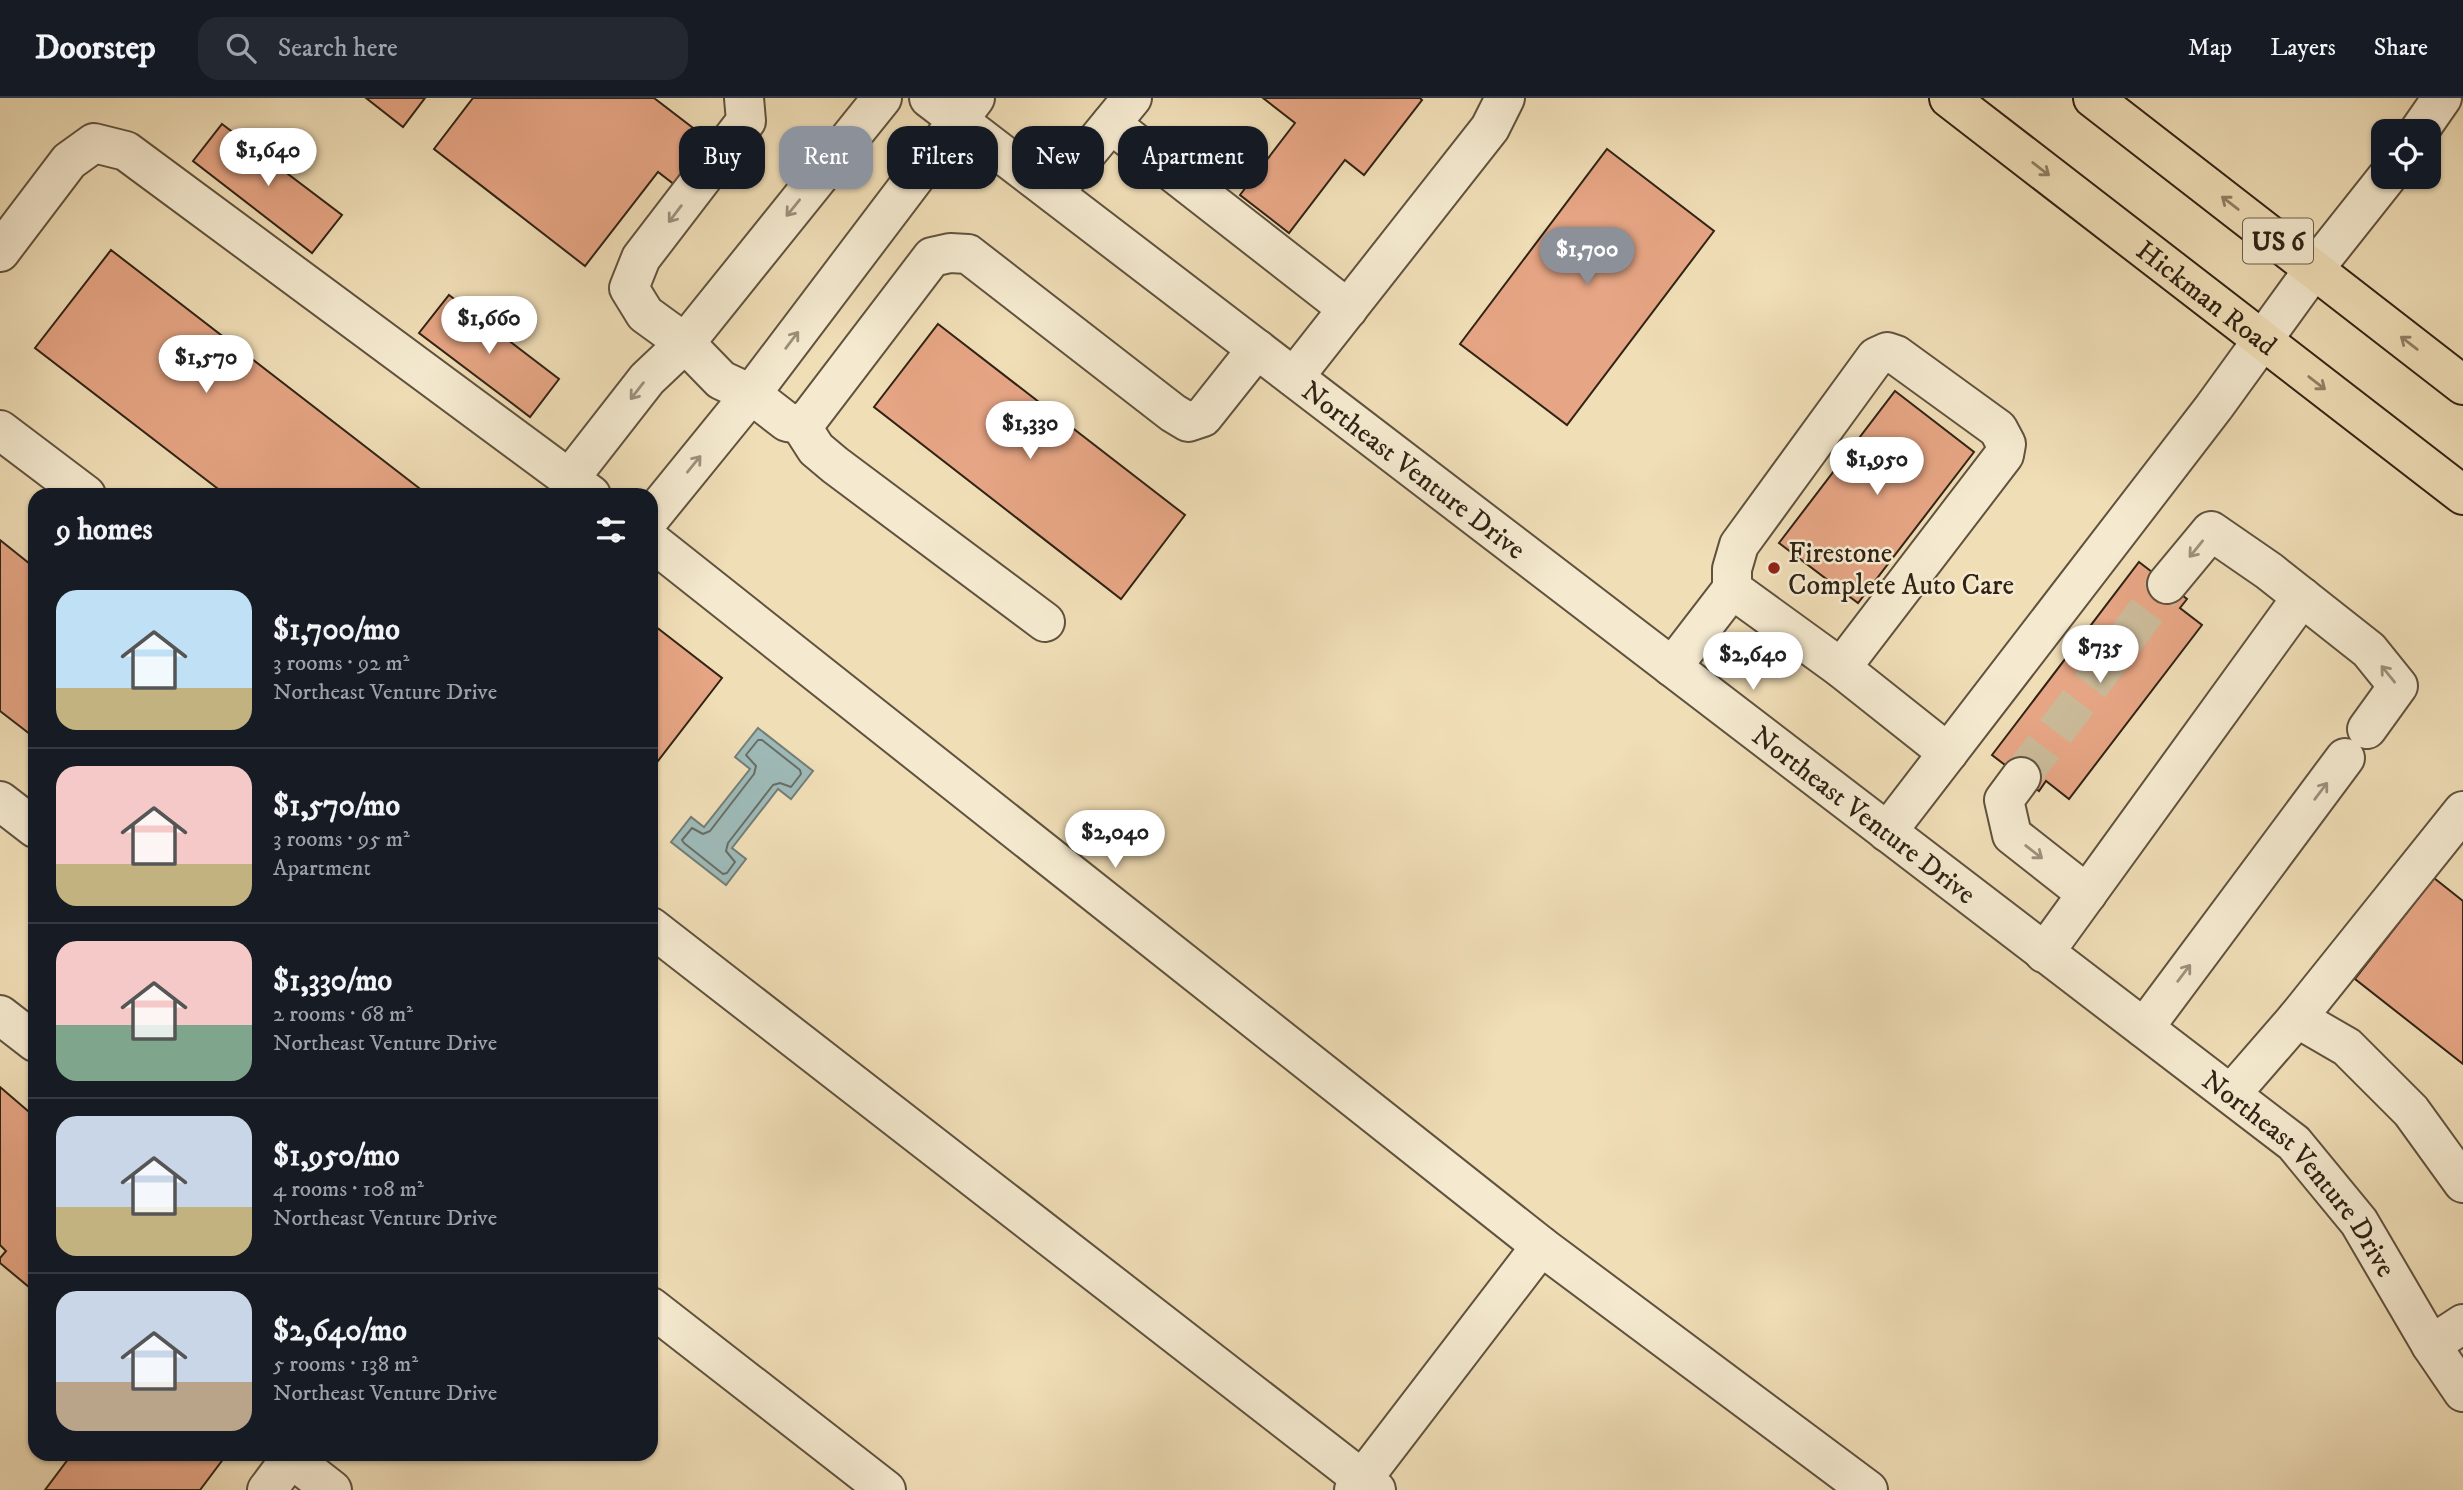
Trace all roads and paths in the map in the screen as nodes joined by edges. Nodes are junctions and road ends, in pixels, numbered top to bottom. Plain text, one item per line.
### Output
1 (882, 98) edge
2 (1505, 98) edge
3 (1949, 98) edge
4 (2093, 98) edge
5 (2442, 98) edge
6 (954, 105) edge
7 (745, 110) edge
8 (1121, 111) edge
9 (2427, 119) edge
10 (2377, 189) edge
11 (1054, 193) junction
12 (0, 252) edge
13 (2314, 269) junction
14 (1348, 309) junction
15 (2263, 341) junction
16 (685, 343) junction
17 (1257, 349) junction
18 (1294, 377) junction
19 (2463, 385) edge
20 (751, 394) junction
21 (800, 424) junction
22 (0, 430) edge
23 (580, 487) edge
24 (77, 488) edge
25 (2463, 495) edge
26 (658, 508) edge
27 (658, 547) edge
28 (2167, 584) tunnel mouth
29 (1732, 589) junction
30 (2302, 597) junction
31 (1045, 622) dead end
32 (1672, 667) junction
33 (1841, 668) junction
34 (1948, 753) junction
35 (2021, 777) tunnel mouth
36 (0, 801) edge
37 (2463, 811) edge
38 (28, 823) edge
39 (1887, 832) junction
40 (2087, 894) junction
41 (658, 932) edge
42 (2044, 953) junction
43 (0, 1015) edge
44 (2297, 1018) junction
45 (2144, 1028) junction
46 (28, 1037) edge
47 (2231, 1094) junction
48 (2463, 1183) edge
49 (1541, 1246) junction
50 (658, 1312) edge
51 (2463, 1324) edge
52 (2431, 1345) junction
53 (2463, 1392) edge
54 (289, 1461) edge
55 (299, 1461) edge
56 (1364, 1486) edge
57 (267, 1490) edge
58 (332, 1490) edge
59 (886, 1490) edge
60 (1868, 1490) edge

1 -> 16 street
2 - 14 street
3 -> 15 highway, Hickman Road
13 -> 4 highway, US 6
5 - 9 street
6 - 11 street, Northeast Venture Drive
20 -> 6 street
7 -> 16 street
8 - 11 street
8 - 14 street
10 - 13 street
11 - 17 street, Northeast Venture Drive
12 - 23 street
13 - 15 street
19 -> 13 highway, US 6
14 - 18 street
15 -> 25 highway, Hickman Road
15 - 34 street
16 - 20 street
16 -> 23 street
17 - 18 street, Northeast Venture Drive
17 - 21 street
18 - 32 street, Northeast Venture Drive
20 - 21 street
26 -> 20 street
21 - 31 street
22 - 24 street
27 - 49 street
30 -> 28 street
29 - 32 street
29 - 33 street
29 - 33 street
30 - 40 street
45 -> 30 street
32 - 39 street, Northeast Venture Drive
33 - 34 street
34 - 39 street
35 -> 40 street
36 - 38 street
37 - 44 street
39 - 42 street, Northeast Venture Drive
40 - 42 street
41 - 56 street
42 - 45 street, Northeast Venture Drive
43 - 46 street
44 - 47 street
44 - 48 street
45 - 47 street, Northeast Venture Drive
47 - 52 street, Northeast Venture Drive
49 - 56 street
49 - 60 street
50 - 59 street
51 - 52 street
52 - 53 street, Northeast Venture Drive
54 - 57 street
55 - 58 street

